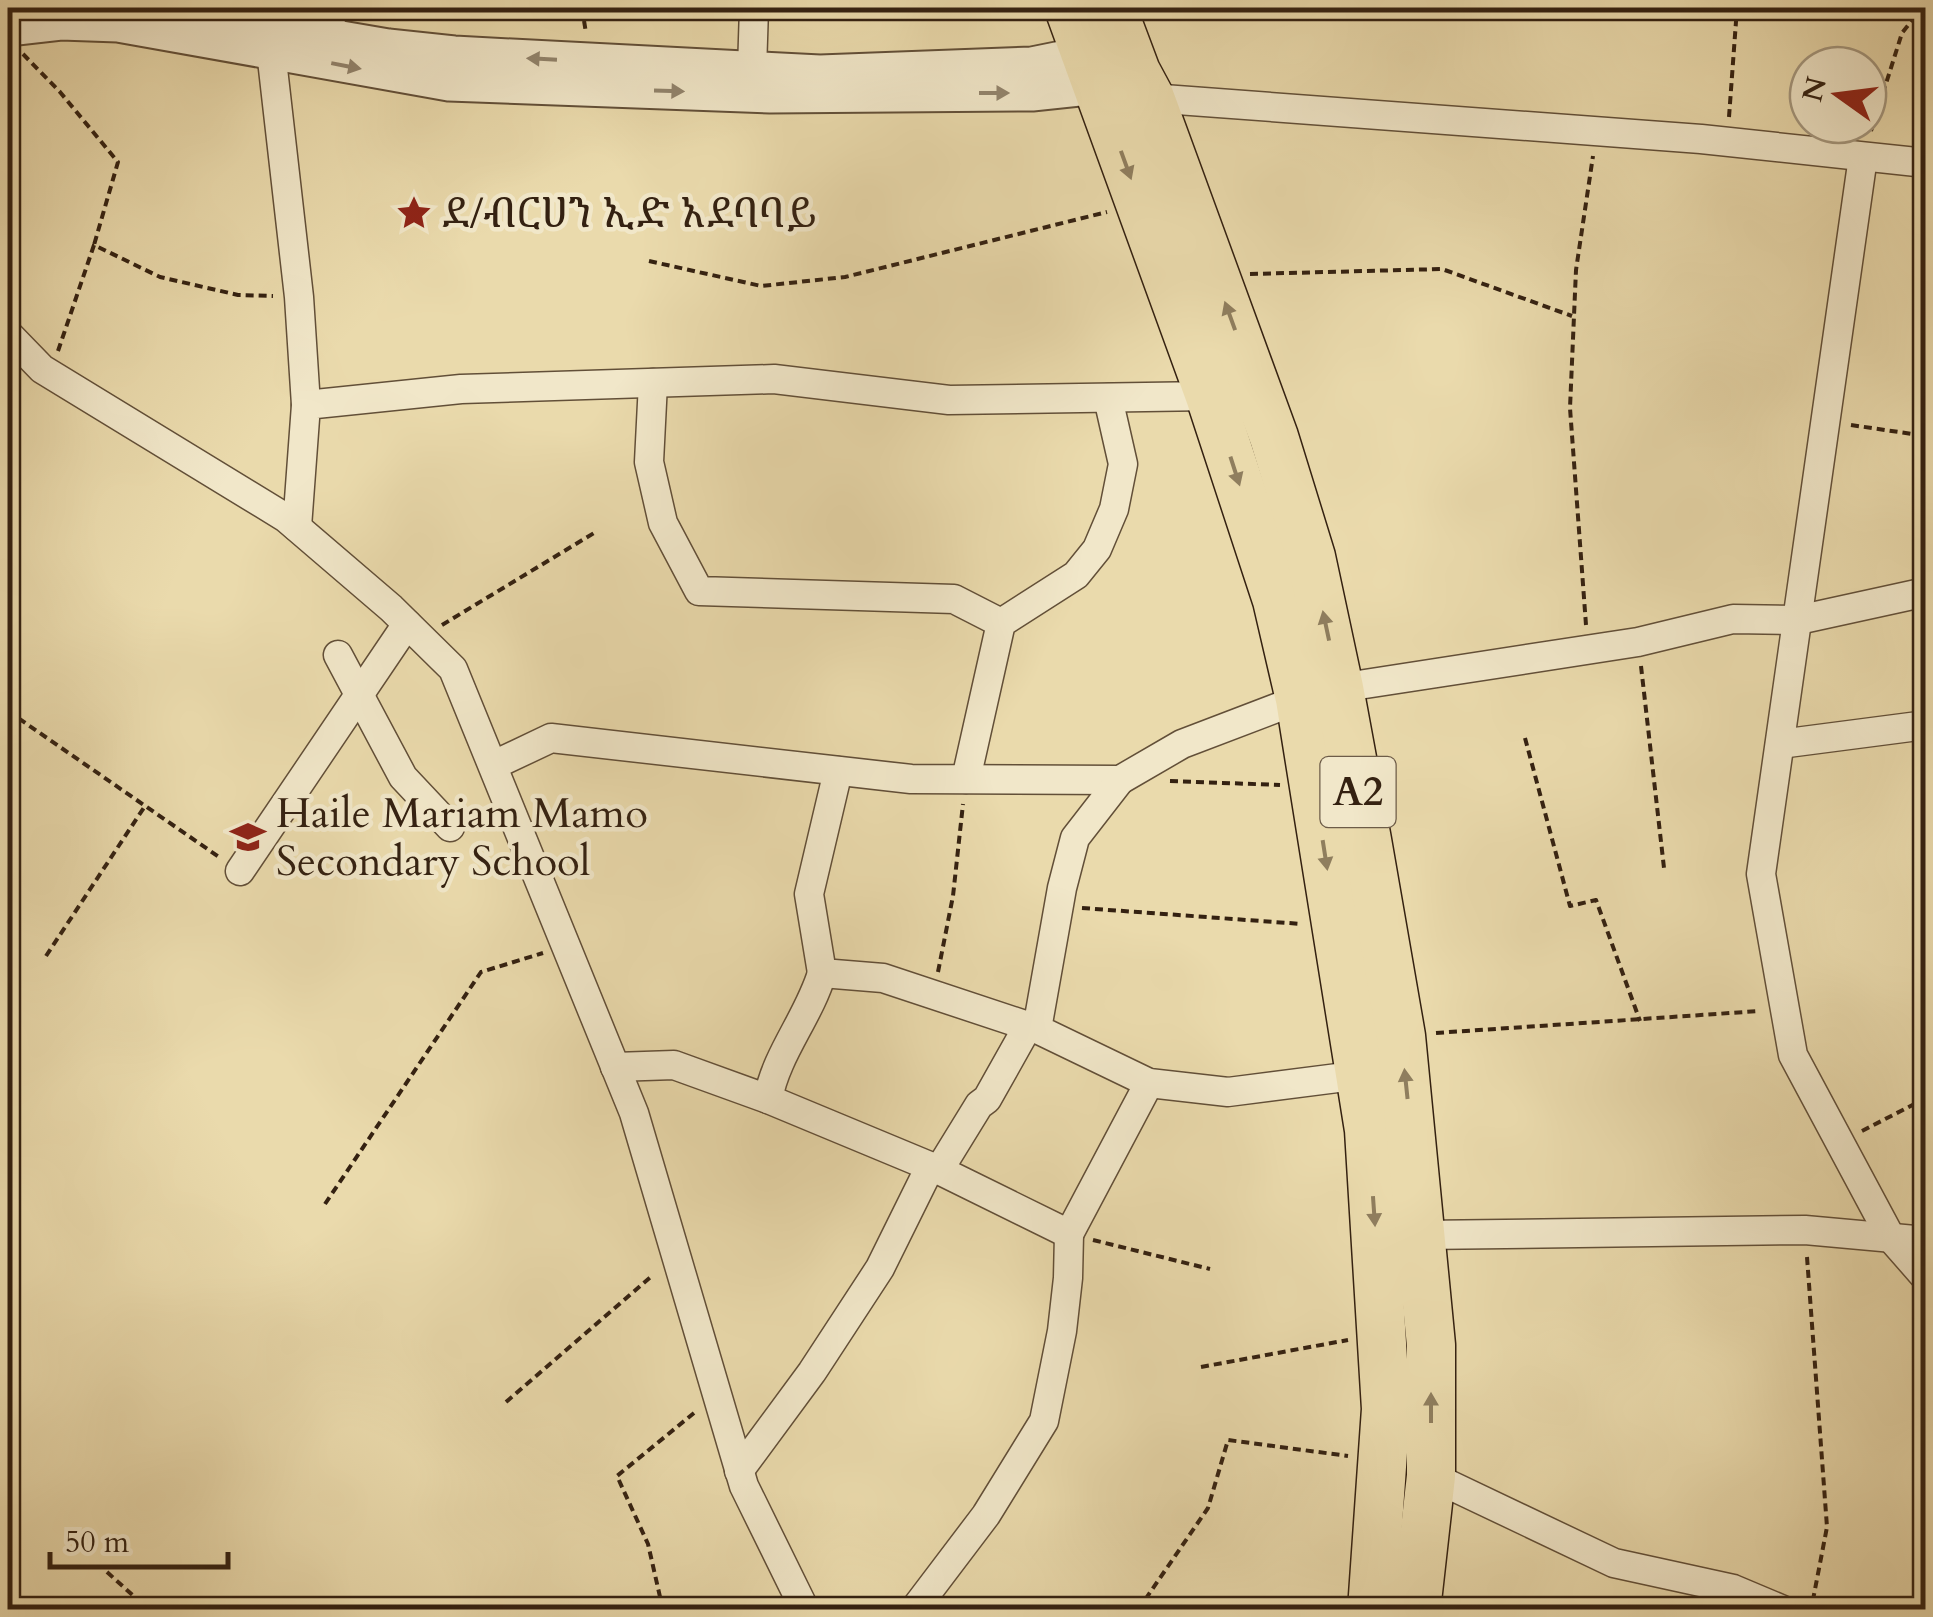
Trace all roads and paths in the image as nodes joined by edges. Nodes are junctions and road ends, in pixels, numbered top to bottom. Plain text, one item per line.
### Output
1 (186, 8) edge
2 (754, 8) edge
3 (1069, 8) edge
4 (1737, 8) edge
5 (1922, 8) edge
6 (329, 22) edge
7 (269, 28) edge
8 (14, 40) edge
9 (1118, 61) edge
10 (752, 70) junction
11 (1596, 132) junction
12 (1727, 142) junction
13 (1863, 157) junction
14 (1926, 164) edge
15 (1141, 204) junction
16 (94, 245) junction
17 (649, 261) dead end
18 (1215, 276) junction
19 (299, 297) junction
20 (1574, 316) junction
21 (8, 334) edge
22 (50, 374) junction
23 (653, 383) junction
24 (1210, 396) junction
25 (1108, 398) junction
26 (306, 405) junction
27 (1826, 421) junction
28 (1926, 436) edge
29 (296, 527) junction
30 (594, 532) dead end
31 (1926, 592) edge
32 (1798, 620) junction
33 (1001, 623) junction
34 (414, 631) junction
35 (1638, 642) junction
36 (1588, 650) junction
37 (338, 655) dead end
38 (1320, 693) junction
39 (360, 695) junction
40 (8, 711) edge
41 (1926, 725) edge
42 (1525, 738) dead end
43 (1780, 744) junction
44 (494, 765) junction
45 (838, 770) junction
46 (966, 779) junction
47 (1120, 780) junction
48 (1314, 786) junction
49 (145, 806) junction
50 (450, 827) dead end
51 (1664, 868) dead end
52 (240, 871) joint
53 (1059, 907) junction
54 (1926, 909) edge
55 (1916, 914) dead end
56 (1337, 927) junction
57 (566, 946) junction
58 (46, 956) dead end
59 (822, 973) junction
60 (933, 995) junction
61 (1785, 1009) junction
62 (1640, 1020) junction
63 (1033, 1028) junction
64 (1401, 1036) junction
65 (615, 1067) junction
66 (1360, 1075) junction
67 (1149, 1083) junction
68 (1926, 1098) edge
69 (768, 1099) junction
70 (1840, 1143) junction
71 (934, 1168) junction
72 (325, 1204) dead end
73 (1805, 1230) junction
74 (1068, 1234) junction
75 (1421, 1236) junction
76 (1892, 1238) junction
77 (1926, 1241) edge
78 (676, 1256) junction
79 (1210, 1270) dead end
80 (1926, 1278) edge
81 (1382, 1334) junction
82 (1202, 1367) dead end
83 (716, 1394) junction
84 (506, 1402) dead end
85 (1383, 1460) junction
86 (739, 1471) junction
87 (1432, 1476) junction
88 (106, 1572) dead end
89 (1736, 1600) edge
90 (148, 1610) edge
91 (663, 1610) edge
92 (805, 1610) edge
93 (914, 1610) edge
94 (1138, 1610) edge
95 (1372, 1610) edge
96 (1416, 1610) edge
97 (1783, 1610) edge
98 (1812, 1610) edge

1 - 7 street
2 - 10 street
3 - 9 highway, A2
4 - 12 path
5 - 13 path
6 - 7 street
10 -> 6 street
7 - 8 street
7 -> 9 street
7 - 19 street
8 - 16 path
9 - 10 street
9 - 11 street
9 -> 15 highway, A2
9 - 18 highway, A2
11 - 12 street
11 - 20 path
12 - 13 street
13 - 14 street
13 - 27 street
15 - 17 path
15 - 24 highway, A2
16 - 19 path
16 - 22 path
18 - 20 path
38 -> 18 highway, A2
19 - 26 street
20 - 36 path
21 - 22 street
22 - 29 street
23 - 25 street
23 - 26 street
23 - 33 street
24 - 25 street
24 -> 38 highway, A2
25 - 33 street
26 - 29 street
27 - 28 path
27 - 32 street
29 - 34 street
30 - 34 path
31 - 32 street
32 - 35 street
32 - 43 street
33 - 46 street
34 - 39 street
34 - 44 street
35 - 36 street
35 - 51 path
36 - 38 street
37 - 39 street
38 - 47 street
38 - 48 highway, A2
38 - 64 highway, A2
39 - 50 street
39 - 52 street
40 - 49 path
41 - 43 street
42 - 62 path
43 - 61 street
44 - 45 street
44 - 57 street
45 - 46 street
45 - 59 street
46 - 47 street
46 - 60 path
47 - 48 path
47 - 53 street
48 -> 56 highway, A2
49 - 52 path
49 - 58 path
53 - 56 path
53 - 63 street
54 - 55 path
56 - 66 highway, A2
57 - 65 street
57 - 72 path
59 - 60 street
59 - 69 street
60 - 63 street
61 - 62 path
61 - 70 street
62 - 64 path
63 - 67 street
63 - 71 street
75 -> 64 highway, A2
65 - 69 street
65 - 78 street
66 - 67 street
66 -> 81 highway, A2
67 - 74 street
68 - 70 path
69 - 71 street
70 - 76 street
71 - 74 street
71 - 86 street
73 - 75 street
73 - 76 street
73 - 98 path
74 - 79 path
74 - 93 street
87 -> 75 highway, A2
76 - 77 street
76 - 80 street
78 - 83 street
78 - 84 path
81 - 82 path
81 - 85 highway, A2
83 - 86 street
83 - 91 path
85 - 94 path
85 - 95 highway, A2
86 - 92 street
87 - 89 street
87 - 96 highway, A2
88 - 90 path
89 - 97 street

